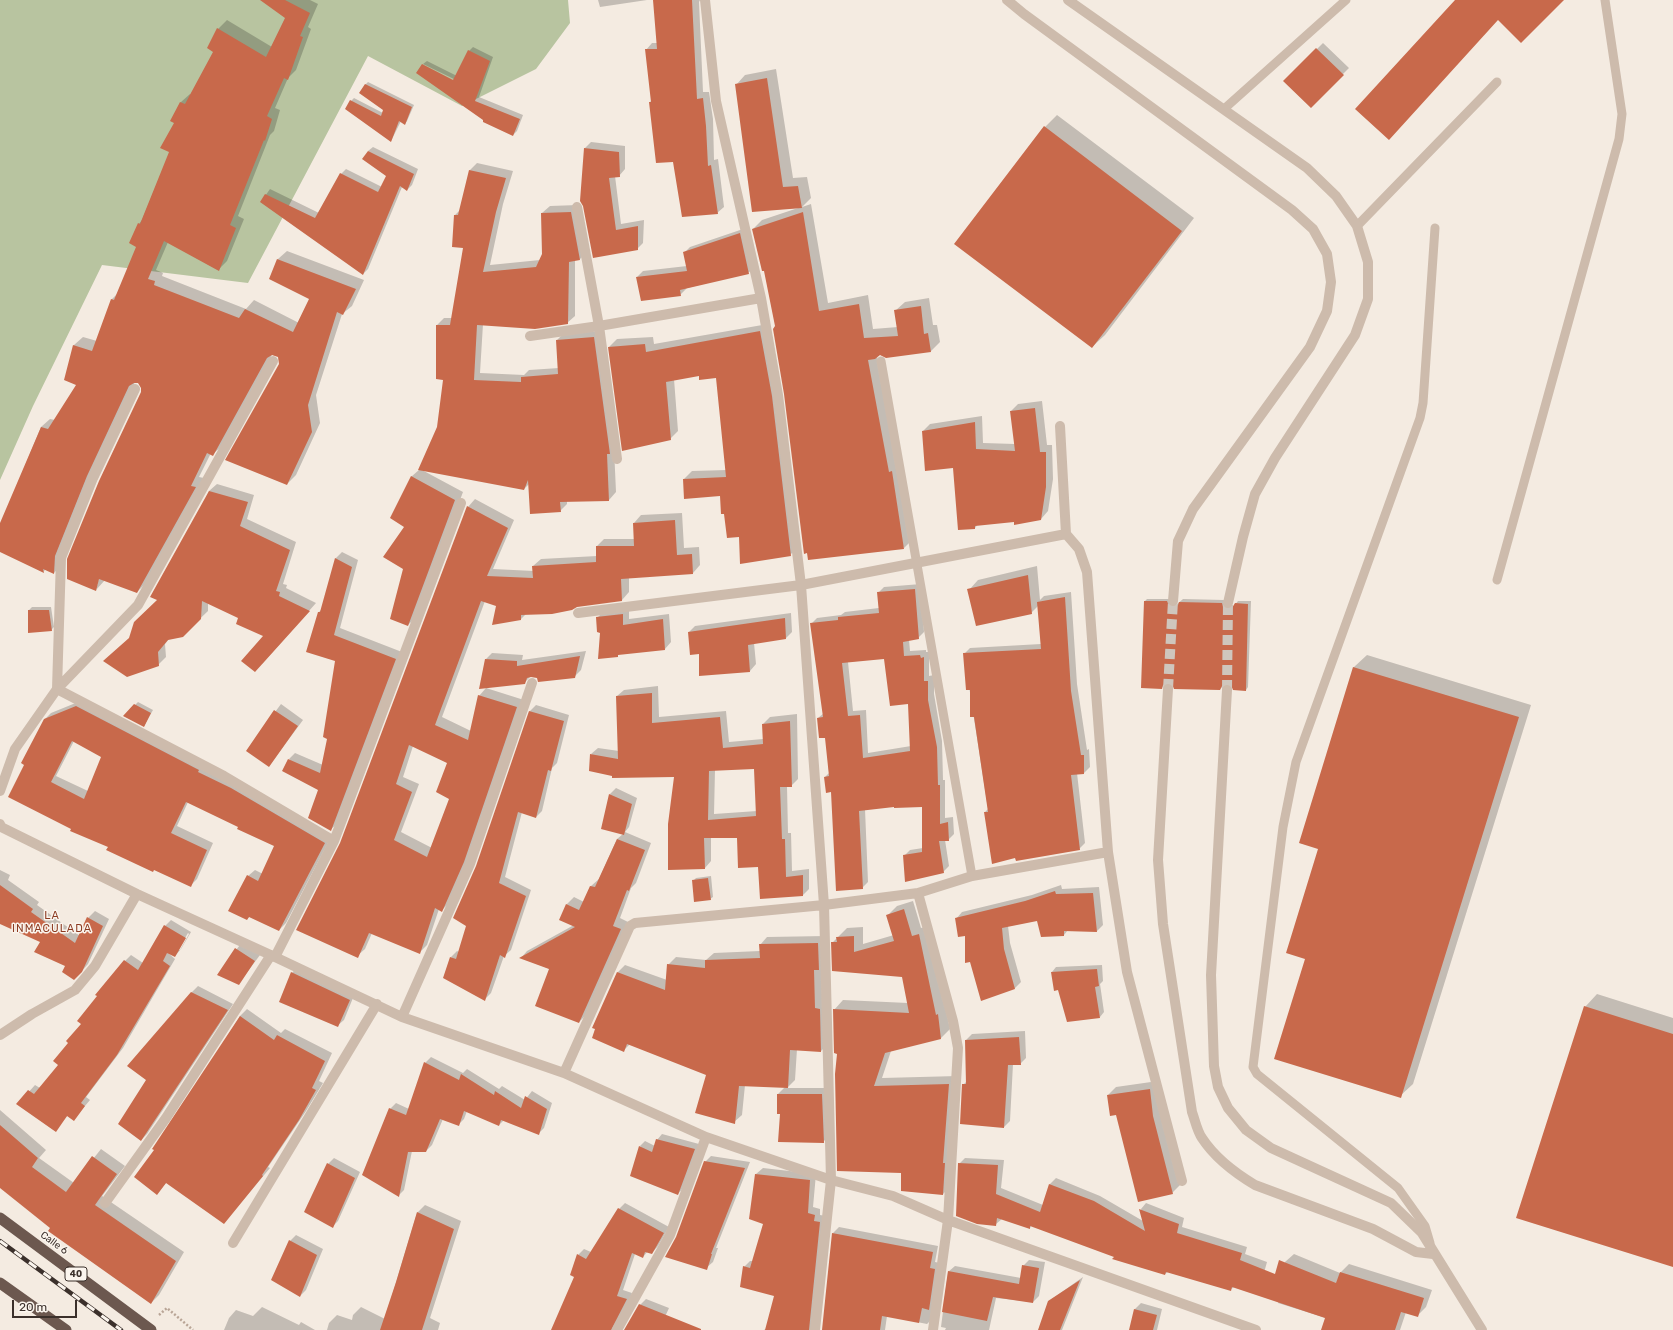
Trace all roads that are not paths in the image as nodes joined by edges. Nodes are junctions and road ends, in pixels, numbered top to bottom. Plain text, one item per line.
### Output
1 (705, 0) edge
2 (1007, 0) edge
3 (1068, 0) edge
4 (1346, 0) edge
5 (1605, 0) edge
6 (1497, 82) dead end
7 (1224, 109) junction
8 (577, 207) dead end
9 (1358, 226) junction
10 (1435, 228) dead end
11 (761, 298) junction
12 (599, 326) junction
13 (530, 336) dead end
14 (273, 361) dead end
15 (881, 361) dead end
16 (135, 389) dead end
17 (1060, 426) dead end
18 (617, 459) dead end
19 (461, 503) dead end
20 (1066, 534) junction
21 (917, 564) junction
22 (1497, 580) dead end
23 (802, 585) junction
24 (1173, 601) tunnel mouth
25 (1228, 603) tunnel mouth
26 (578, 613) dead end
27 (532, 683) dead end
28 (57, 689) junction
29 (1168, 689) tunnel mouth
30 (1227, 690) tunnel mouth
31 (0, 791) edge
32 (0, 824) edge
33 (334, 841) junction
34 (1108, 852) junction
35 (972, 876) junction
36 (918, 893) junction
37 (137, 894) junction
38 (824, 905) junction
39 (273, 956) junction
40 (377, 1004) junction
41 (402, 1017) junction
42 (0, 1034) edge
43 (564, 1073) junction
44 (706, 1137) junction
45 (831, 1180) junction
46 (1182, 1181) dead end
47 (105, 1203) dead end
48 (0, 1218) edge
49 (948, 1220) junction
50 (233, 1243) dead end
51 (1433, 1254) junction
52 (0, 1283) edge
53 (66, 1330) edge
54 (151, 1330) edge
55 (617, 1330) edge
56 (815, 1330) edge
57 (933, 1330) edge
58 (1256, 1330) edge
59 (1482, 1330) edge

1 - 11 street
2 - 24 street
3 - 7 street
4 - 7 lane
5 - 22 lane
6 - 9 lane
7 - 9 street
8 - 12 street
9 - 25 street
10 - 51 lane
11 - 12 street
11 - 23 street
12 - 13 street
12 - 18 street
14 - 28 street
15 - 21 lane
16 - 28 street
17 - 20 street
19 - 33 street
20 - 21 street
20 - 34 street
21 - 23 street
21 - 35 lane
23 - 26 street
23 - 38 street
27 - 41 street
28 - 31 street
28 - 33 street
29 - 51 street
30 - 51 street
32 - 37 street
33 - 39 street
34 - 35 street
34 - 46 street
35 - 36 street
36 - 38 street
36 - 49 street
37 - 39 street
37 - 42 street
38 - 43 street
38 - 45 street
39 - 40 street
39 - 47 street
40 - 41 street
40 - 50 street
41 - 43 street
43 - 44 street
44 - 45 street
44 - 55 street
45 - 49 street
45 - 56 street
48 - 54 highway, Calle 6 / 40
49 - 57 street
49 - 58 street
51 - 59 street
52 - 53 highway

